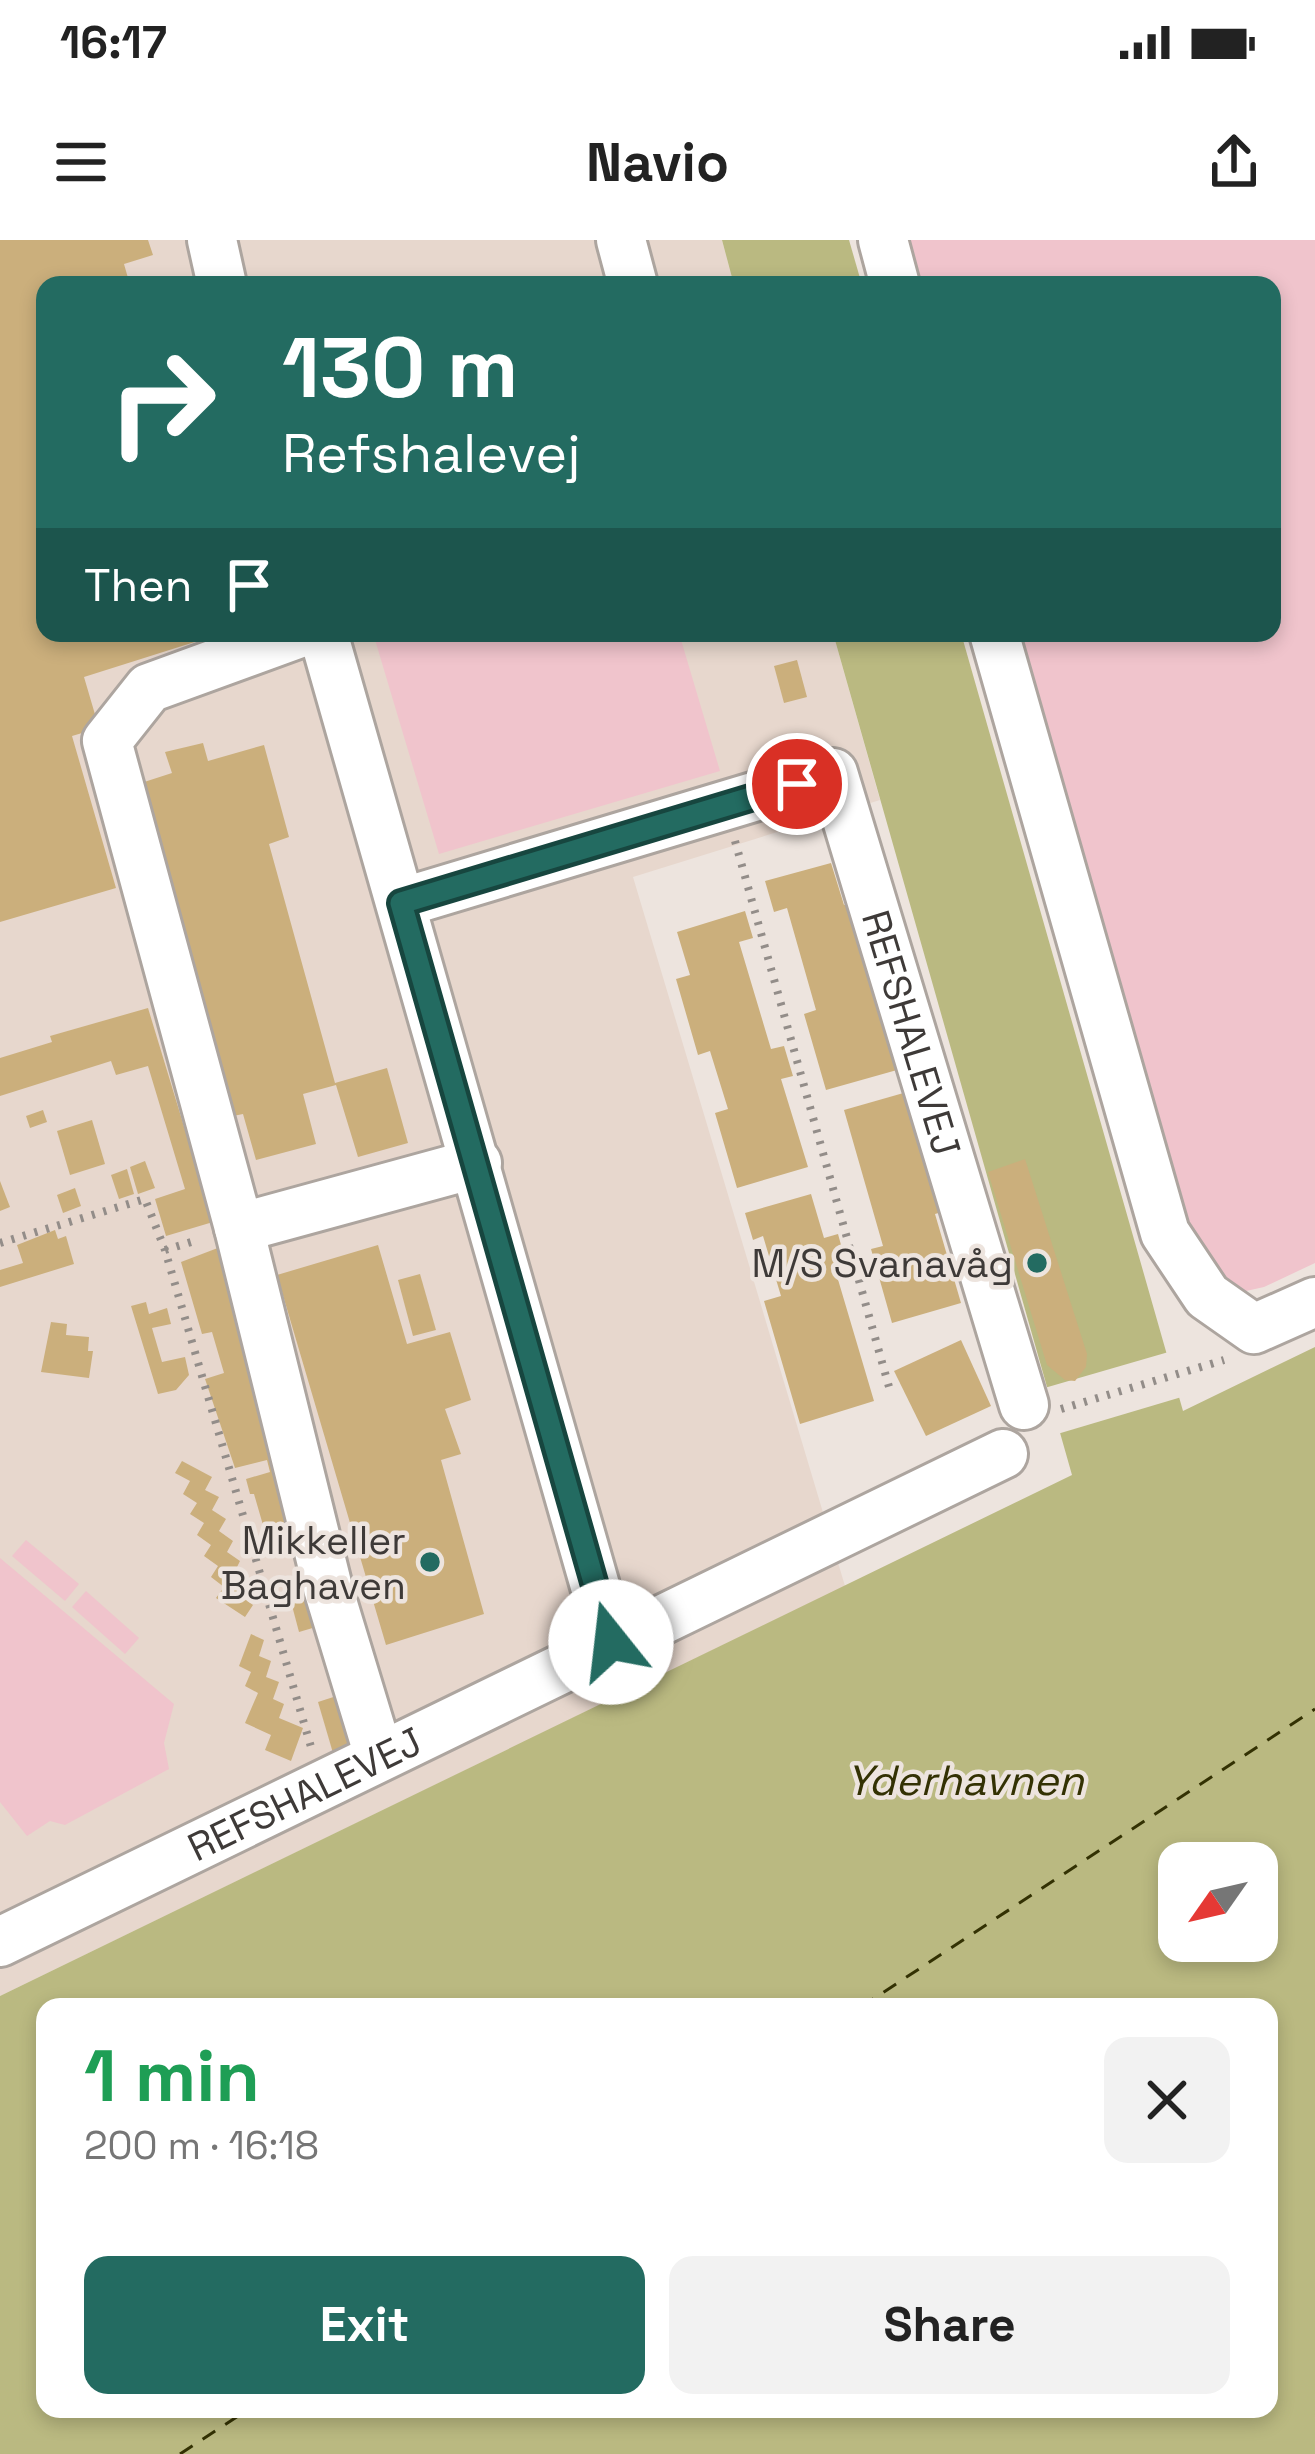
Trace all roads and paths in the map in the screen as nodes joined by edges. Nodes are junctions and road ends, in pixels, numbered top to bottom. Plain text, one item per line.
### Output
1 (212, 240) edge
2 (621, 240) edge
3 (883, 240) edge
4 (220, 276) edge
5 (631, 276) edge
6 (893, 276) edge
7 (275, 642) edge
8 (326, 642) edge
9 (997, 642) edge
10 (725, 806) junction
11 (401, 903) junction
12 (477, 1163) junction
13 (239, 1228) junction
14 (0, 1243) edge
15 (1315, 1302) edge
16 (1230, 1358) dead end
17 (891, 1394) dead end
18 (1033, 1410) joint
19 (1003, 1454) dead end
20 (611, 1642) junction
21 (379, 1756) junction
22 (322, 1783) junction
23 (0, 1942) edge

1 - 4 lane
2 - 5 lane
3 - 6 lane
7 - 13 lane
8 - 11 lane
9 - 15 lane
10 - 11 lane, REFSHALEVEJ
10 - 17 path
10 - 18 lane, REFSHALEVEJ
11 - 12 lane
12 - 13 lane
12 - 20 lane
13 - 21 lane
14 - 22 path
16 - 18 path
19 - 20 lane, REFSHALEVEJ
20 - 21 lane, REFSHALEVEJ
21 - 22 lane, REFSHALEVEJ
22 - 23 lane, REFSHALEVEJ

